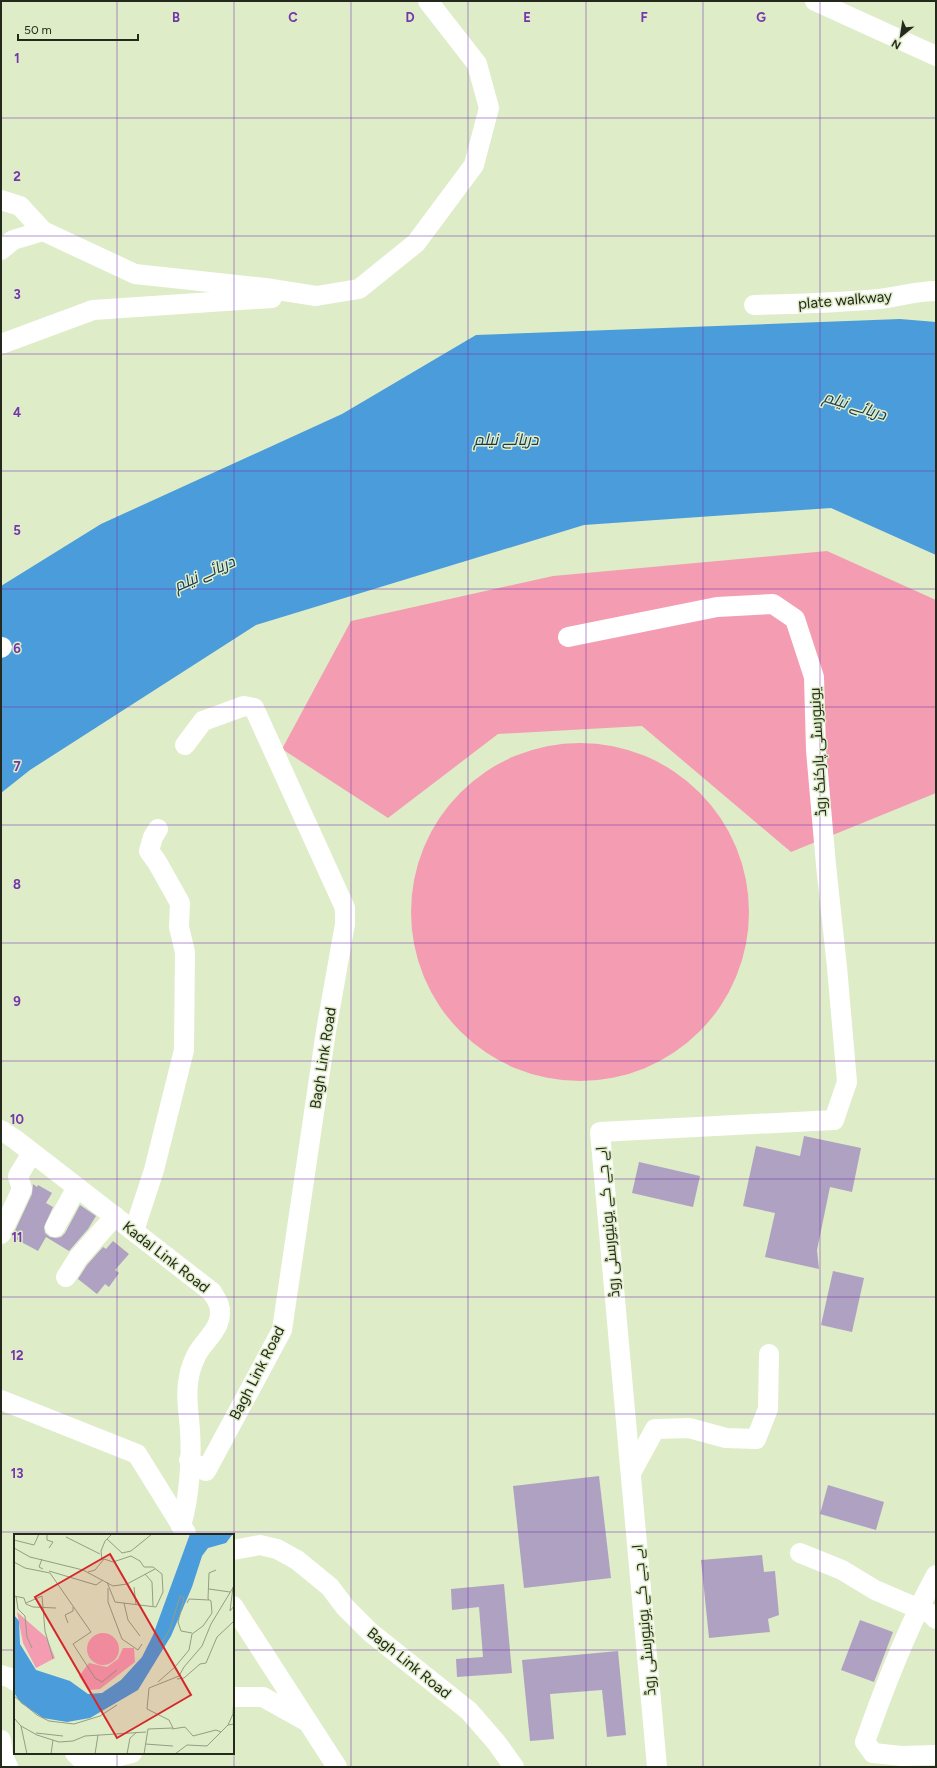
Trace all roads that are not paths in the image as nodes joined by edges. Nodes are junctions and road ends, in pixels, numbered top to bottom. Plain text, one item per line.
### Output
1 (428, 1) edge
2 (815, 1) edge
3 (936, 56) edge
4 (1, 200) edge
5 (43, 231) junction
6 (1, 250) edge
7 (936, 292) edge
8 (316, 296) junction
9 (754, 305) dead end
10 (1, 344) edge
11 (568, 637) dead end
12 (186, 745) dead end
13 (158, 829) dead end
14 (834, 1120) joint
15 (1, 1130) edge
16 (32, 1152) junction
17 (77, 1187) junction
18 (114, 1216) junction
19 (55, 1228) dead end
20 (134, 1231) junction
21 (1, 1234) edge
22 (66, 1277) dead end
23 (770, 1354) dead end
24 (1, 1400) edge
25 (190, 1460) junction
26 (631, 1473) junction
27 (184, 1530) edge
28 (234, 1550) edge
29 (800, 1554) dead end
30 (936, 1575) edge
31 (234, 1608) edge
32 (918, 1608) junction
33 (936, 1619) edge
34 (1, 1675) edge
35 (14, 1680) edge
36 (234, 1697) edge
37 (308, 1722) junction
38 (1, 1740) edge
39 (75, 1754) edge
40 (129, 1754) edge
41 (936, 1755) edge
42 (103, 1763) edge
43 (8, 1767) edge
44 (337, 1767) edge
45 (514, 1767) edge
46 (657, 1767) edge

1 - 8 street
2 - 3 street
4 - 5 street
5 - 6 street
5 - 8 street
7 - 9 street, plate walkway
8 - 10 street
11 - 14 street, یونیورسٹی پارکنگ روڈ
12 - 25 street, Bagh Link Road
13 - 20 street
14 - 26 street, اے جے کے یونیورسٹی روڈ
15 - 16 street, Kadal Link Road
16 - 17 street, Kadal Link Road
16 - 21 street
17 - 18 street, Kadal Link Road
17 - 19 street
18 - 20 street, Kadal Link Road
18 - 22 street
20 - 25 street, Kadal Link Road
23 - 26 street
24 - 27 street
25 - 27 street, Kadal Link Road
26 - 46 street, اے جے کے یونیورسٹی روڈ
28 - 45 street, Bagh Link Road
29 - 32 street
30 - 32 street
31 - 37 street
32 - 33 street
32 - 41 street
34 - 35 street
36 - 37 street
37 - 44 street
38 - 43 street
39 - 42 street
40 - 42 street

